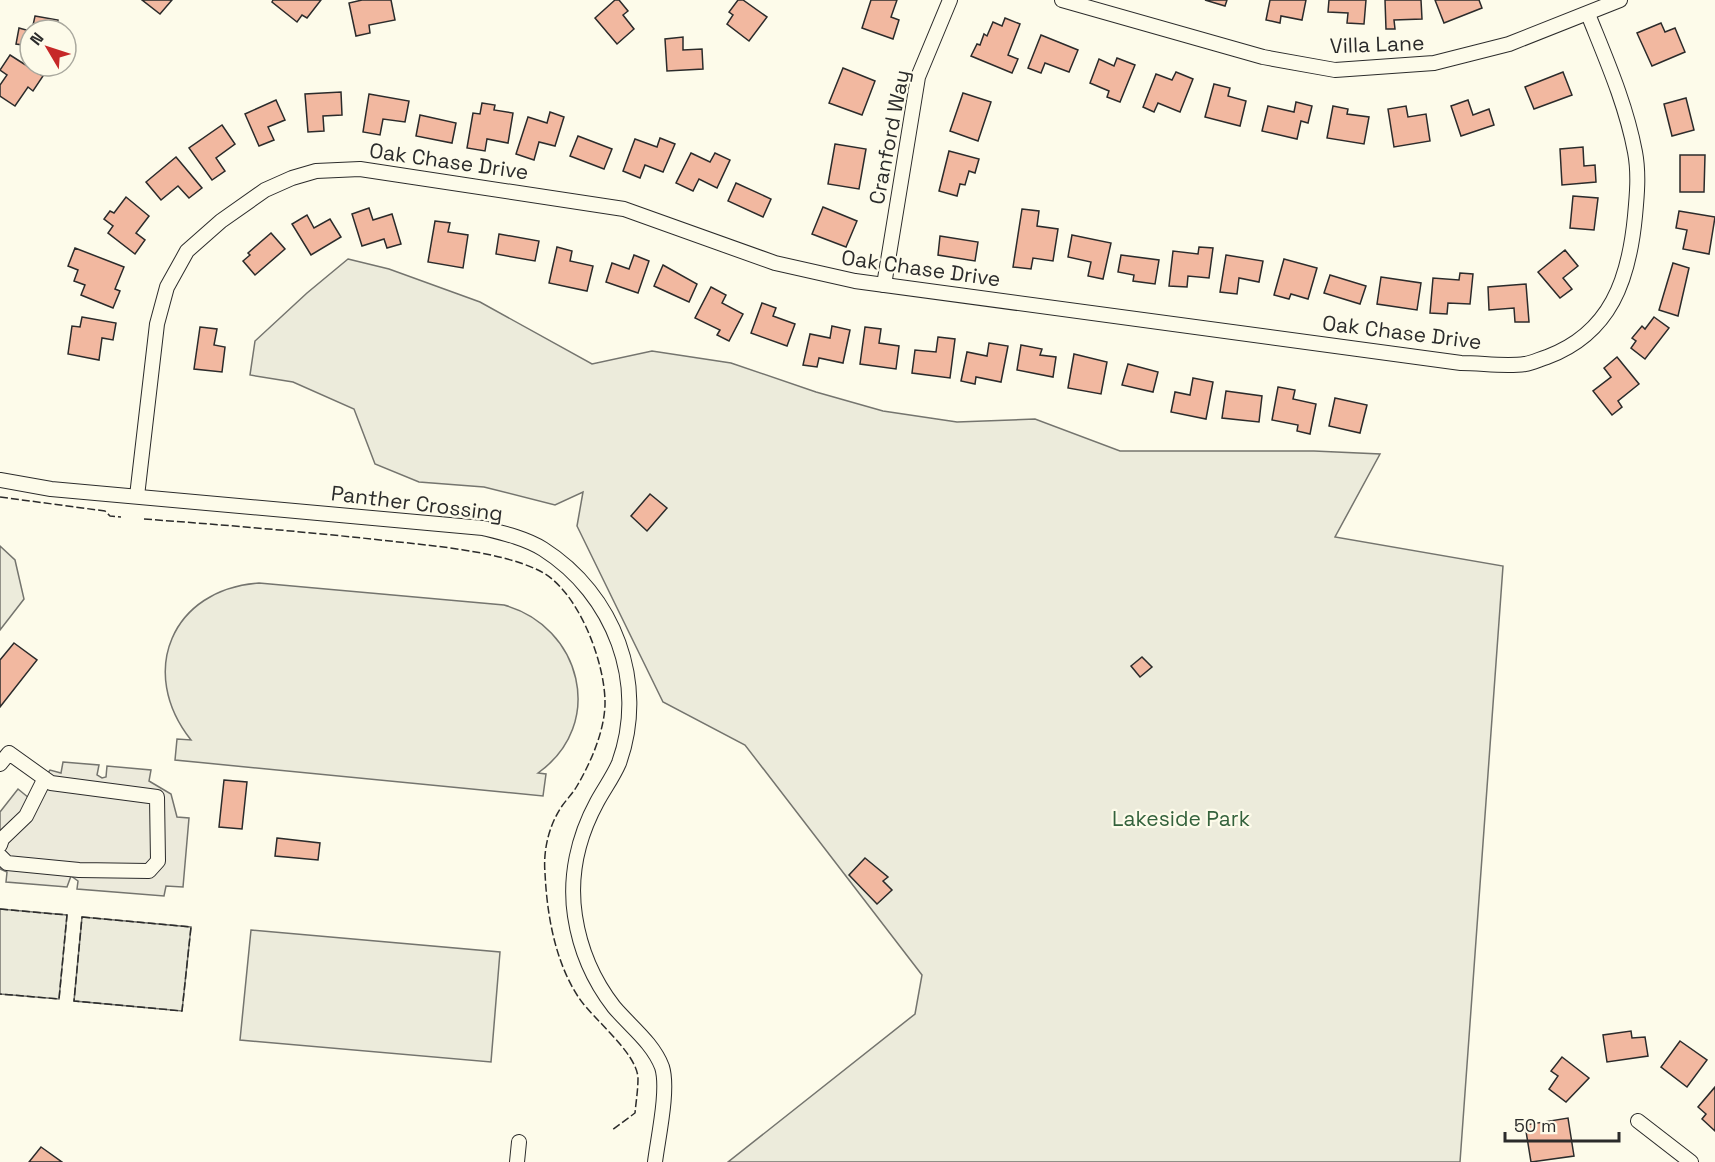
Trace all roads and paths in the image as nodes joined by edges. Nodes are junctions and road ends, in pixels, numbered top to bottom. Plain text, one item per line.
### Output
1 (950, 0) edge
2 (1062, 0) edge
3 (1620, 0) edge
4 (1588, 14) junction
5 (884, 285) junction
6 (0, 480) edge
7 (137, 496) junction
8 (0, 764) edge
9 (44, 780) junction
10 (0, 845) edge
11 (0, 856) edge
12 (1638, 1121) dead end
13 (519, 1143) dead end
14 (517, 1162) edge
15 (655, 1162) edge
16 (1691, 1162) edge

1 - 5 street, Cranford Way
2 - 4 street, Villa Lane
3 - 4 street, Villa Lane
4 - 5 street, Oak Chase Drive
5 - 7 street, Oak Chase Drive
6 - 7 street, Panther Crossing
7 - 15 street, Panther Crossing
8 - 9 street
9 - 10 street
9 - 11 street
12 - 16 street
13 - 14 street

